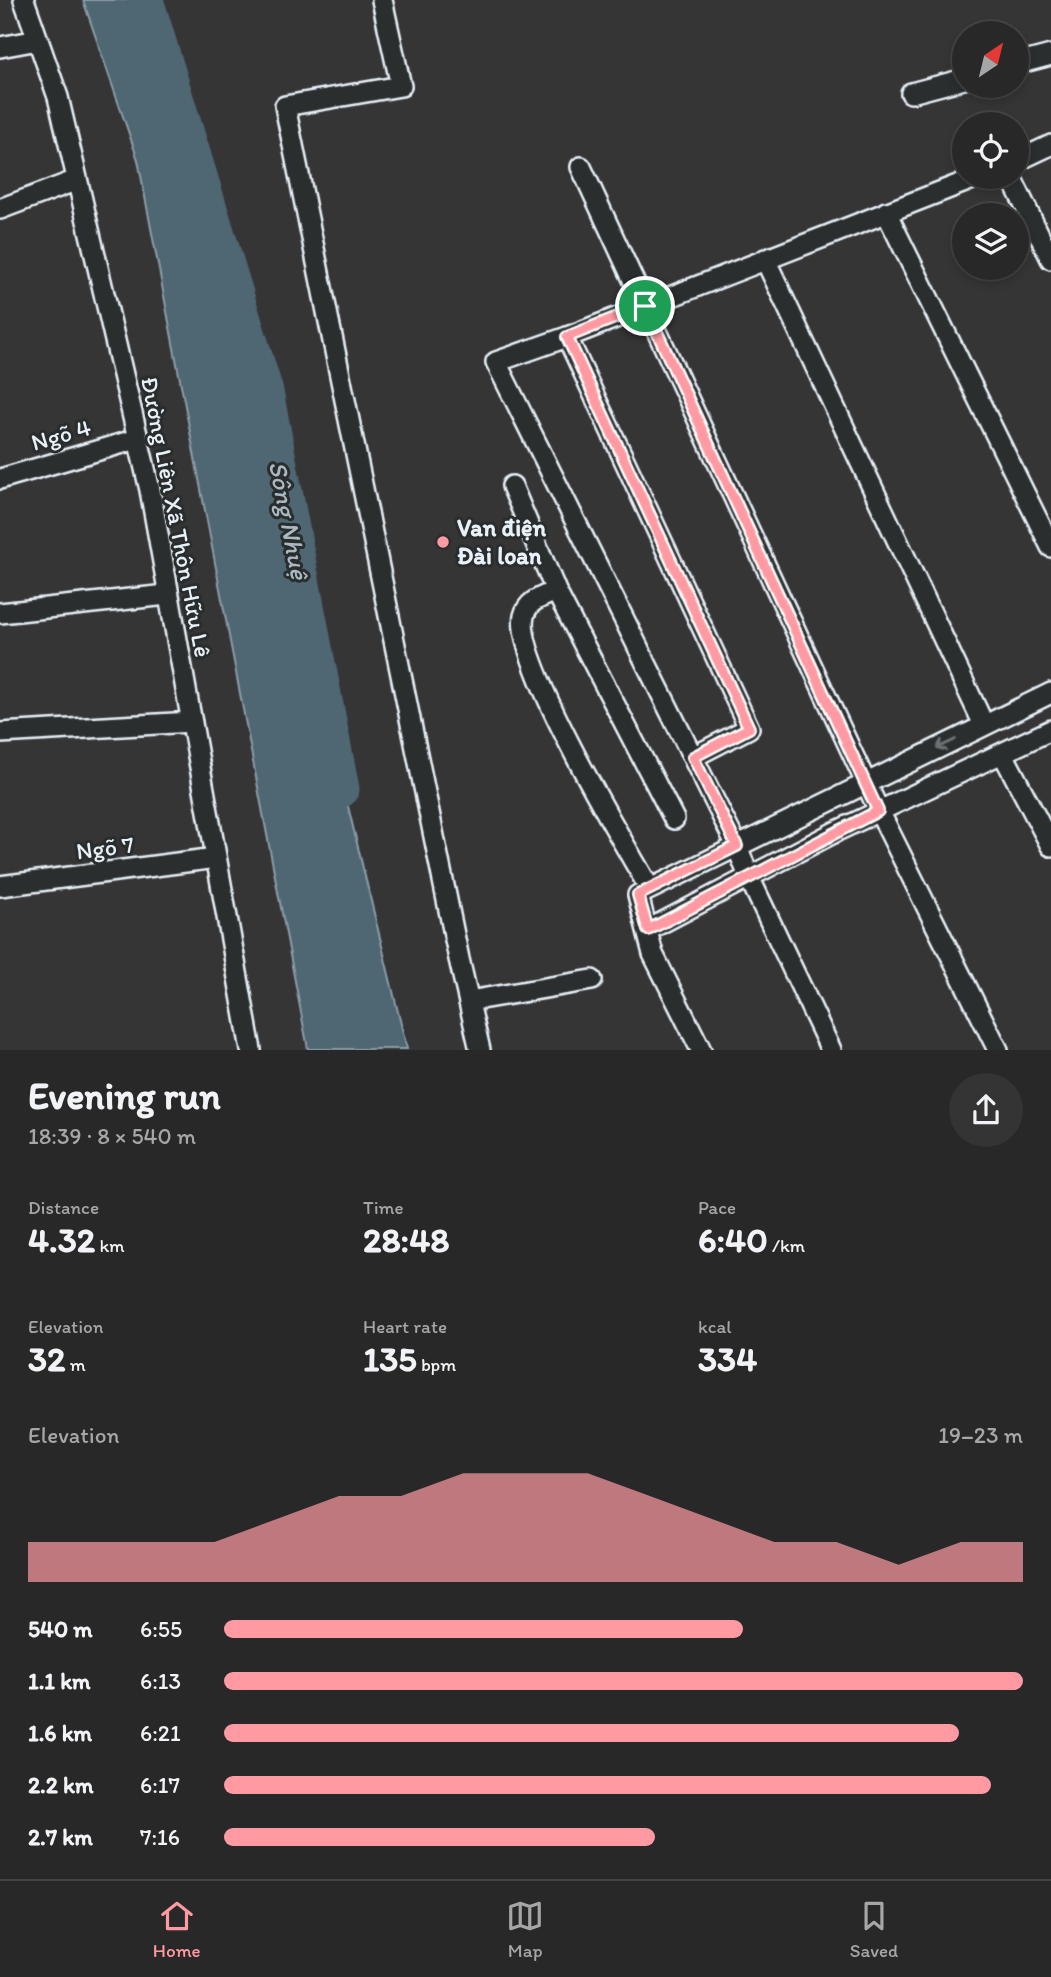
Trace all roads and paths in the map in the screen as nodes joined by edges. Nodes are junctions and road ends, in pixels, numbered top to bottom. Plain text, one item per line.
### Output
1 (24, 0) edge
2 (382, 0) edge
3 (38, 40) junction
4 (0, 47) edge
5 (1051, 55) edge
6 (1029, 61) edge
7 (952, 82) edge
8 (911, 93) dead end
9 (1051, 145) edge
10 (1029, 155) edge
11 (581, 167) dead end
12 (77, 180) junction
13 (952, 187) edge
14 (1017, 189) edge
15 (0, 209) edge
16 (886, 212) junction
17 (765, 259) junction
18 (1051, 259) edge
19 (645, 306) junction
20 (567, 337) junction
21 (137, 439) junction
22 (0, 479) edge
23 (512, 486) dead end
24 (1051, 547) edge
25 (556, 591) junction
26 (167, 595) junction
27 (0, 613) edge
28 (1051, 692) edge
29 (192, 722) junction
30 (984, 725) junction
31 (1051, 730) edge
32 (0, 733) edge
33 (1003, 754) junction
34 (693, 757) junction
35 (867, 783) junction
36 (878, 811) junction
37 (674, 819) dead end
38 (737, 846) junction
39 (1051, 846) edge
40 (216, 859) junction
41 (749, 877) junction
42 (0, 886) edge
43 (650, 889) junction
44 (648, 930) junction
45 (592, 980) dead end
46 (469, 1002) junction
47 (251, 1049) edge
48 (480, 1049) edge
49 (701, 1049) edge
50 (831, 1049) edge
51 (998, 1049) edge

1 - 3 street, Đường Liên Xã Thôn Hữu Lê
2 - 46 street
3 - 4 street
3 - 12 street, Đường Liên Xã Thôn Hữu Lê
5 - 6 street
7 - 8 street
9 - 10 street
11 - 19 street
12 - 15 street
12 - 21 street, Đường Liên Xã Thôn Hữu Lê
13 - 16 street
14 - 18 street
16 - 17 street
16 - 24 street
17 - 19 street
17 - 30 street
19 - 20 street
19 - 35 street
20 - 34 street
20 - 34 street
21 - 22 street, Ngõ 4
21 - 26 street, Đường Liên Xã Thôn Hữu Lê
23 - 25 street
25 - 37 street
25 - 43 street
26 - 27 street
26 - 29 street, Đường Liên Xã Thôn Hữu Lê
28 - 30 street
29 - 32 street
29 - 40 street, Đường Liên Xã Thôn Hữu Lê
30 -> 35 street
31 - 33 street
33 - 36 street
33 - 39 street
34 - 38 street
35 - 36 street
35 - 38 street
36 - 41 street
36 - 51 street
38 - 41 street
38 - 43 street
40 - 42 street, Ngõ 7
40 - 47 street, Đường Liên Xã Thôn Hữu Lê
41 - 44 street
41 - 50 street
43 - 44 street
44 - 49 street
45 - 46 street
46 - 48 street

